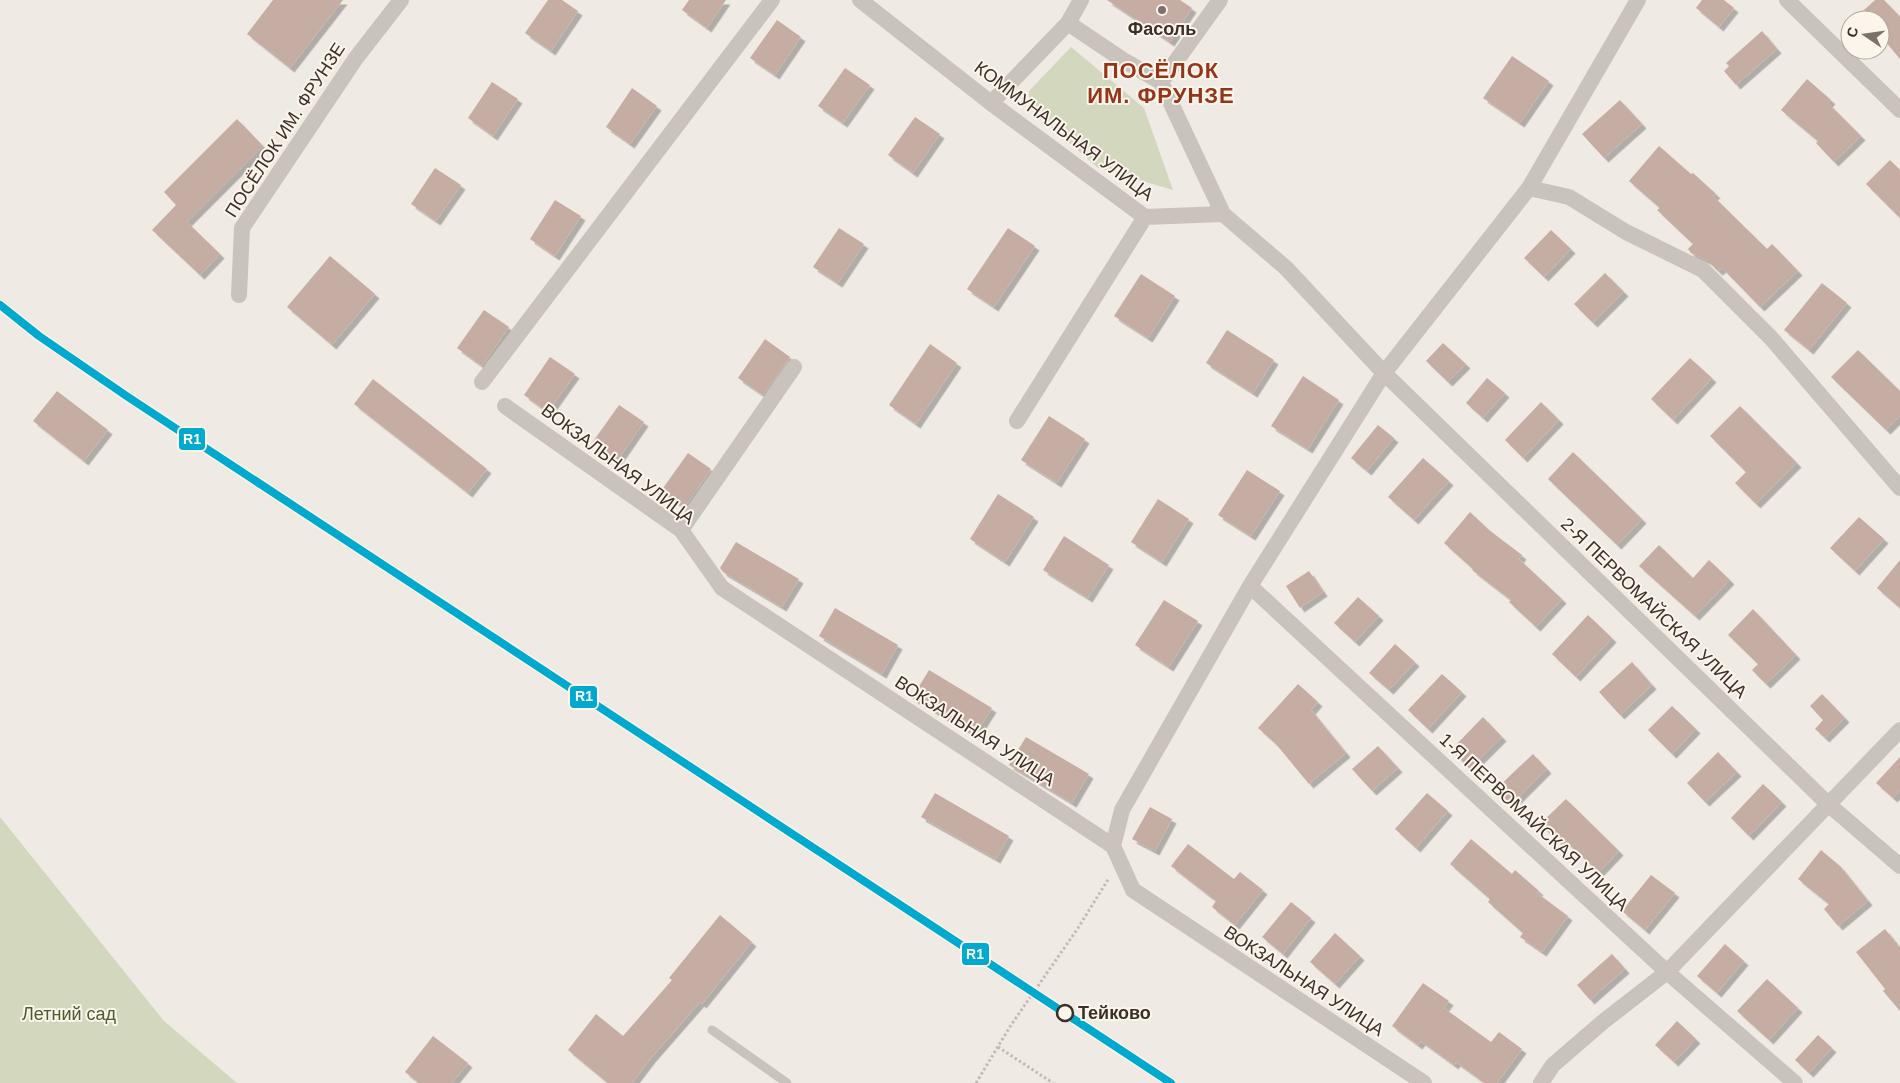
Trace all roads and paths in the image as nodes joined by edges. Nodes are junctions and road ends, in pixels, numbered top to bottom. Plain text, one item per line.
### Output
1 (401, 0) edge
2 (772, 0) edge
3 (860, 0) edge
4 (1081, 0) edge
5 (1220, 0) edge
6 (1638, 0) edge
7 (1787, 0) edge
8 (1068, 23) junction
9 (1161, 82) junction
10 (991, 103) junction
11 (1900, 110) edge
12 (1529, 188) junction
13 (1223, 214) junction
14 (1145, 217) junction
15 (239, 295) dead end
16 (794, 367) dead end
17 (1384, 373) junction
18 (482, 382) dead end
19 (505, 406) dead end
20 (1017, 421) dead end
21 (1900, 488) edge
22 (681, 530) junction
23 (1250, 586) junction
24 (1900, 730) edge
25 (1828, 804) junction
26 (1113, 846) junction
27 (1900, 866) edge
28 (1667, 972) junction
29 (712, 1030) dead end
30 (998, 1047) junction
31 (788, 1083) edge
32 (976, 1083) edge
33 (1054, 1083) edge
34 (1424, 1083) edge
35 (1541, 1083) edge
36 (1795, 1083) edge

1 - 15 street, ПОСЁЛОК ИМ. ФРУНЗЕ
2 - 18 street
3 - 10 street, КОММУНАЛЬНАЯ УЛИЦА
4 - 8 street
5 - 9 street
6 - 12 street
7 - 11 street
8 - 9 street
8 - 10 street
9 - 13 street
10 - 14 street, КОММУНАЛЬНАЯ УЛИЦА
12 - 17 street
12 - 21 street
13 - 14 street, КОММУНАЛЬНАЯ УЛИЦА
13 - 17 street
14 - 20 street
16 - 22 street
17 - 23 street
17 - 25 street, 2-Я ПЕРВОМАЙСКАЯ УЛИЦА
19 - 22 street, ВОКЗАЛЬНАЯ УЛИЦА
22 - 26 street, ВОКЗАЛЬНАЯ УЛИЦА
23 - 26 street
23 - 28 street, 1-Я ПЕРВОМАЙСКАЯ УЛИЦА
24 - 25 street
25 - 27 street, 2-Я ПЕРВОМАЙСКАЯ УЛИЦА
25 - 28 street
26 - 30 path
26 - 34 street, ВОКЗАЛЬНАЯ УЛИЦА
28 - 35 street
28 - 36 street, 1-Я ПЕРВОМАЙСКАЯ УЛИЦА
29 - 31 lane
30 - 32 path
30 - 33 path

